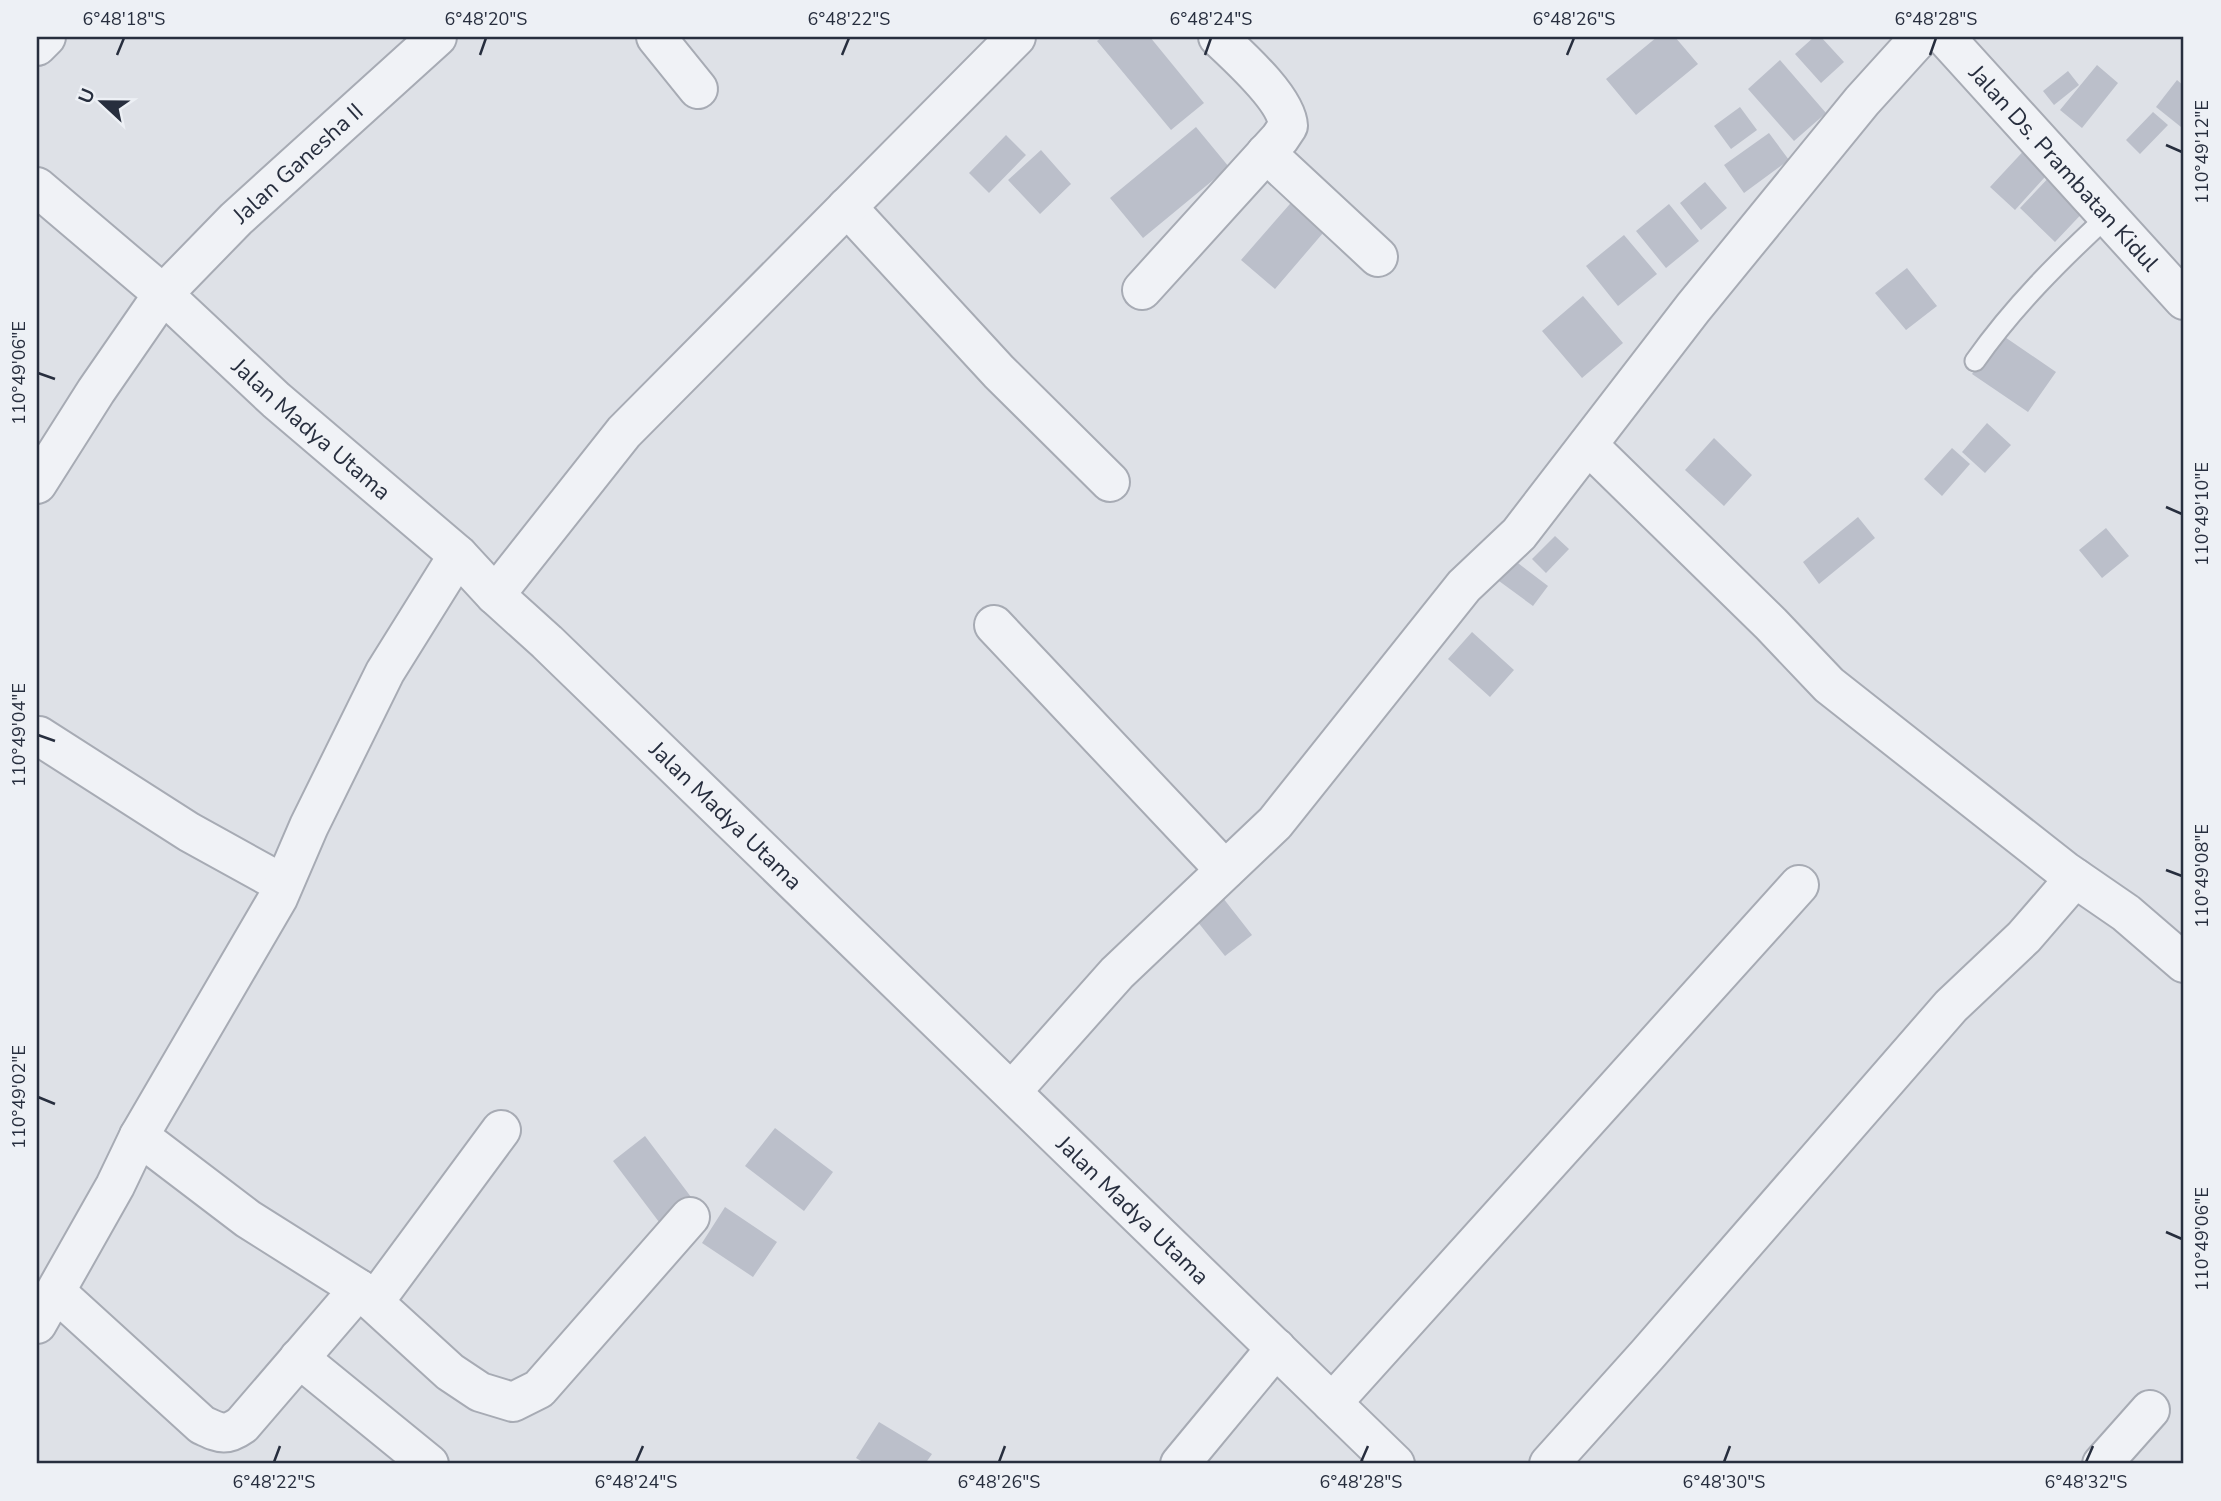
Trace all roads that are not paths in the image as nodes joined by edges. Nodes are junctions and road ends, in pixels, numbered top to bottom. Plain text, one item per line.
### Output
1 (46, 37) edge
2 (437, 37) edge
3 (656, 37) edge
4 (1016, 37) edge
5 (1218, 37) edge
6 (1920, 37) edge
7 (1945, 37) edge
8 (37, 46) edge
9 (698, 89) dead end
10 (1266, 153) junction
11 (37, 187) edge
12 (847, 207) junction
13 (2109, 215) junction
14 (1378, 257) dead end
15 (1142, 290) dead end
16 (163, 294) junction
17 (2184, 300) edge
18 (1975, 361) dead end
19 (1585, 449) junction
20 (1110, 482) dead end
21 (37, 484) edge
22 (458, 555) junction
23 (495, 596) junction
24 (994, 625) dead end
25 (39, 736) dead end
26 (1226, 870) junction
27 (284, 884) junction
28 (1799, 885) dead end
29 (2057, 899) junction
30 (2184, 963) edge
31 (1012, 1091) junction
32 (501, 1130) dead end
33 (139, 1136) junction
34 (690, 1217) dead end
35 (366, 1296) junction
36 (46, 1308) edge
37 (1276, 1348) junction
38 (299, 1358) junction
39 (1332, 1403) junction
40 (2150, 1410) dead end
41 (429, 1464) edge
42 (1180, 1464) edge
43 (1395, 1464) edge
44 (1549, 1464) edge
45 (2102, 1464) edge

1 - 8 street
2 - 16 street, Jalan Ganesha II
3 - 9 street
4 - 12 street
5 - 10 street
6 - 19 street
7 - 13 street, Jalan Ds. Prambatan Kidul
10 - 14 street
10 - 15 street
11 - 16 street, Jalan Madya Utama
12 - 20 street
12 - 23 street
13 - 17 street, Jalan Ds. Prambatan Kidul
13 - 18 lane
16 - 21 street, Jalan Ganesha II
16 - 22 street, Jalan Madya Utama
19 - 26 street
19 - 29 street
22 - 23 street, Jalan Madya Utama
22 - 27 street
23 - 31 street, Jalan Madya Utama
24 - 26 street
25 - 27 street
26 - 31 street
27 - 33 street
28 - 39 street
29 - 30 street
29 - 44 street
31 - 37 street, Jalan Madya Utama
32 - 35 street
33 - 35 street
33 - 36 street
34 - 35 street
35 - 38 street
36 - 38 street
37 - 39 street, Jalan Madya Utama
37 - 42 street
38 - 41 street
39 - 43 street, Jalan Madya Utama
40 - 45 street

